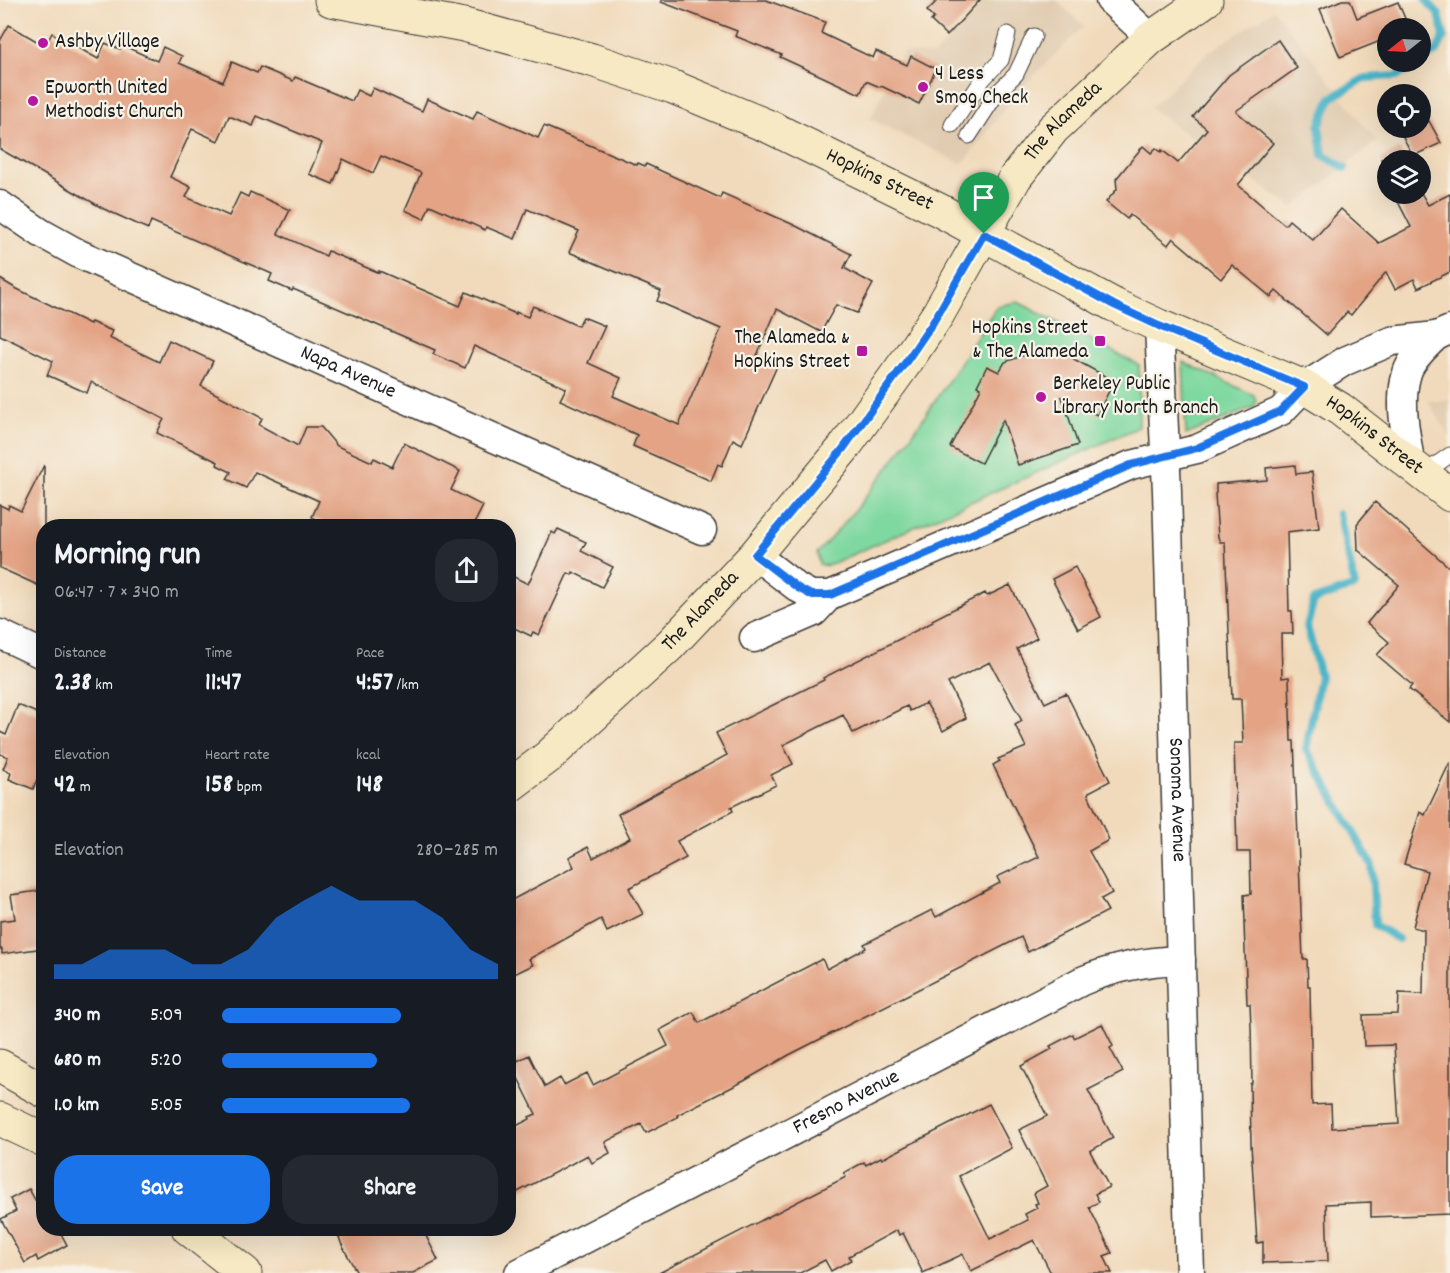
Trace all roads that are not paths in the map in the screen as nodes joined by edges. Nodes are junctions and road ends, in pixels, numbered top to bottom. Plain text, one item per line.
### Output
1 (338, 0) edge
2 (1110, 0) edge
3 (1206, 0) edge
4 (1008, 33) dead end
5 (1034, 36) dead end
6 (1151, 38) junction
7 (952, 125) dead end
8 (969, 136) dead end
9 (0, 205) edge
10 (984, 234) junction
11 (1159, 326) junction
12 (1443, 333) edge
13 (1304, 387) junction
14 (1450, 455) edge
15 (1166, 456) junction
16 (1417, 468) junction
17 (1450, 495) edge
18 (702, 530) dead end
19 (755, 555) junction
20 (830, 595) junction
21 (0, 634) edge
22 (754, 638) dead end
23 (36, 652) edge
24 (516, 781) edge
25 (1181, 960) junction
26 (0, 1119) edge
27 (36, 1136) edge
28 (198, 1236) edge
29 (245, 1273) edge
30 (519, 1273) edge
31 (1190, 1273) edge

1 - 10 street, Hopkins Street
2 - 6 street
3 - 6 street, The Alameda
4 - 7 lane
5 - 8 lane
6 - 10 street, The Alameda
9 - 18 street, Napa Avenue
10 - 11 street, Hopkins Street
10 - 19 street, The Alameda
11 - 13 street, Hopkins Street
11 - 15 street, Sonoma Avenue
12 - 13 street
12 - 16 street
13 - 15 street
13 - 16 street, Hopkins Street
14 - 16 lane
15 - 20 street
15 - 25 street, Sonoma Avenue
16 - 17 street, Hopkins Street
19 - 20 street
19 - 24 street, The Alameda
20 - 22 street
21 - 23 street
25 - 30 street, Fresno Avenue
25 - 31 street, Sonoma Avenue
26 - 27 street
28 - 29 street

